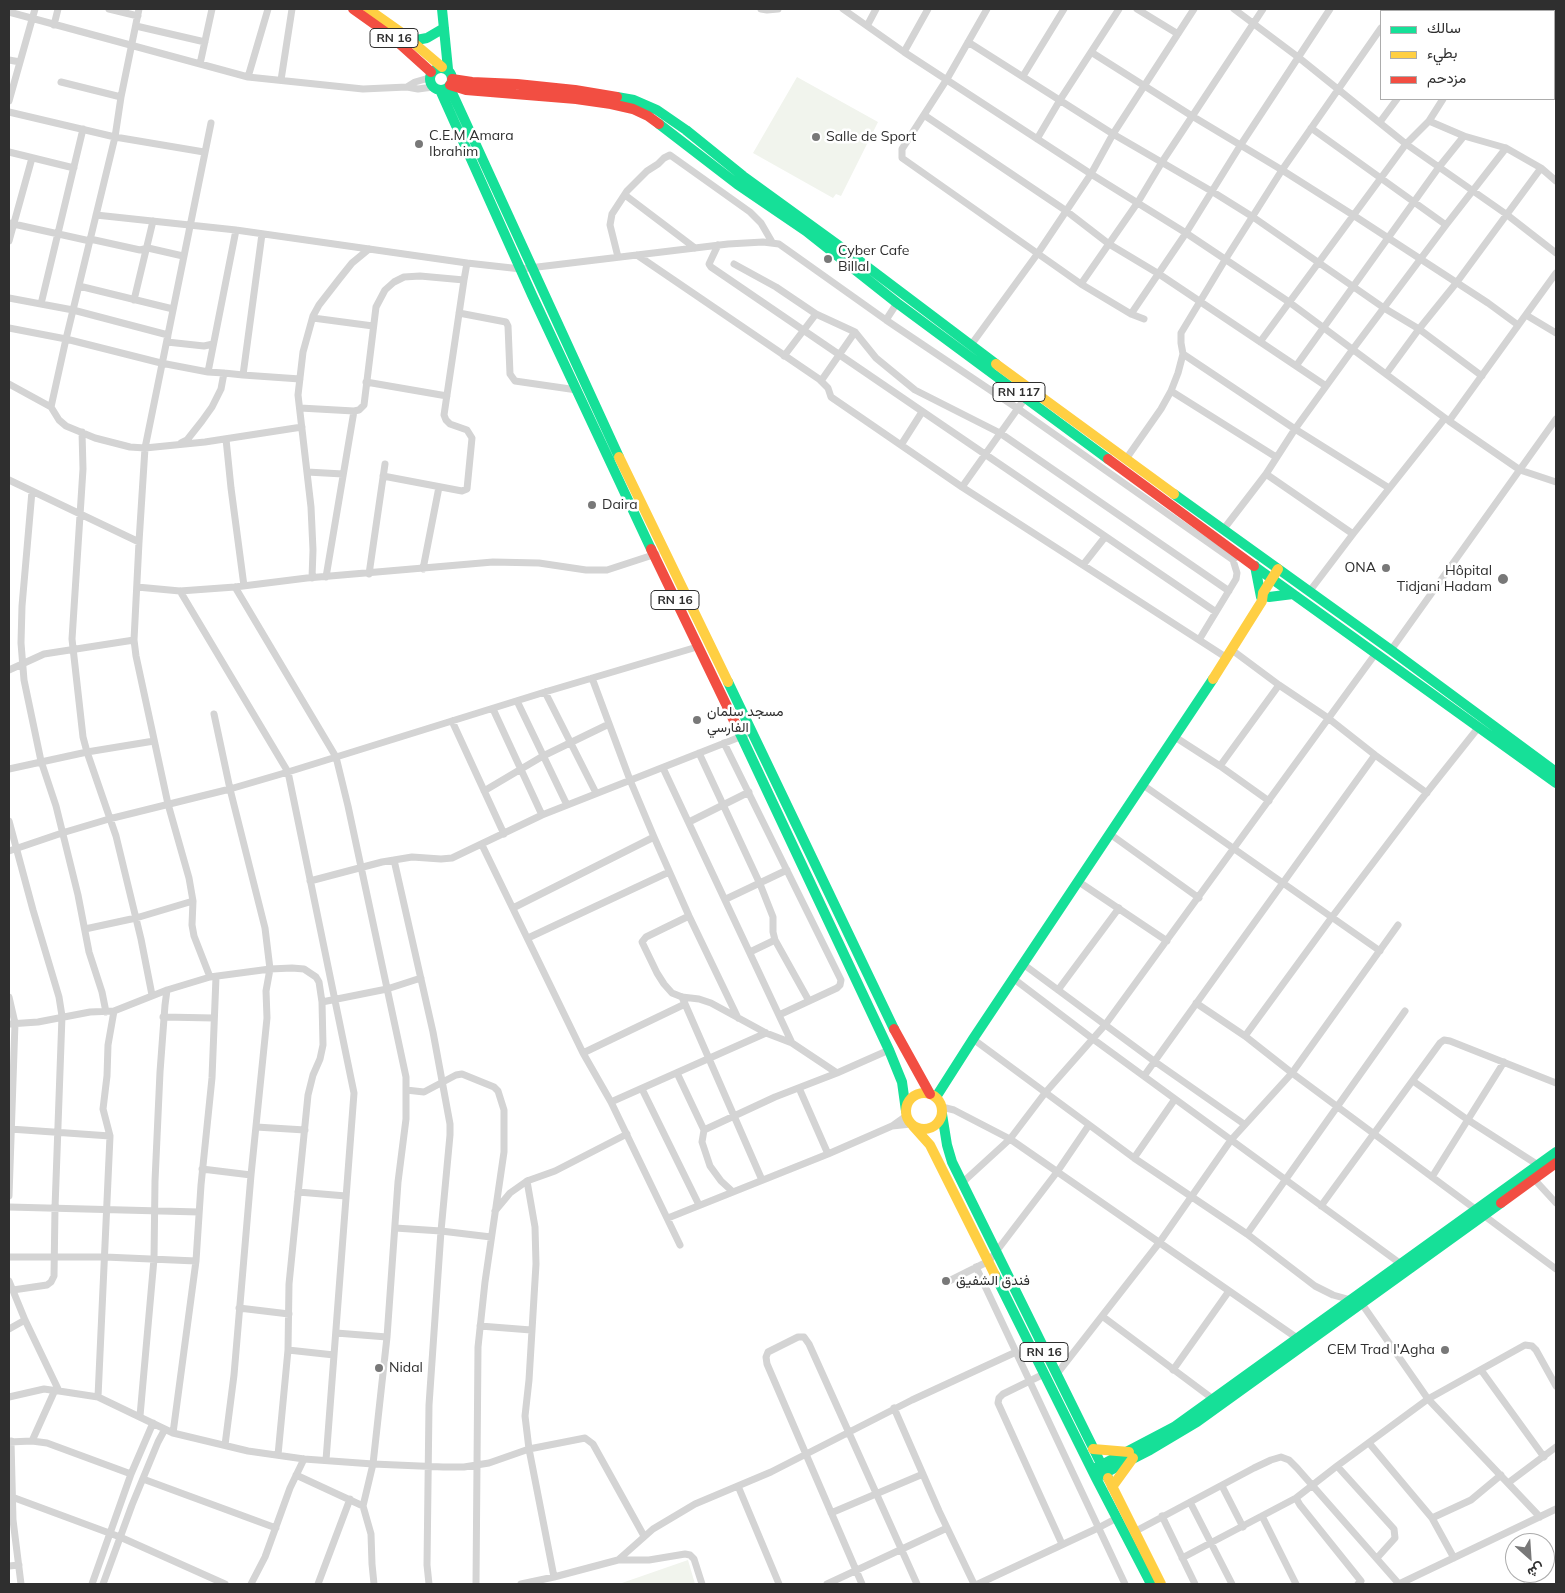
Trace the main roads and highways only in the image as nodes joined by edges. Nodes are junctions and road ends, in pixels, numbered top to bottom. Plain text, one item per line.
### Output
1 (353, 9) edge
2 (368, 9) edge
3 (442, 9) edge
4 (444, 28) junction
5 (411, 41) junction
6 (442, 79) junction
7 (556, 93) junction
8 (526, 268) junction
9 (1255, 566) junction
10 (1275, 574) junction
11 (1285, 581) junction
12 (1293, 594) junction
13 (1264, 598) junction
14 (1556, 772) edge
15 (1556, 783) edge
16 (933, 1096) junction
17 (942, 1110) junction
18 (909, 1119) junction
19 (1556, 1152) edge
20 (1556, 1163) edge
21 (1480, 1212) junction
22 (1093, 1449) junction
23 (1131, 1455) junction
24 (1099, 1471) junction
25 (1112, 1488) junction
26 (1151, 1584) edge
27 (1161, 1584) edge

1 - 6 main road, RN 16
2 - 5 main road, RN 16
3 - 4 main road
4 - 5 main road
4 - 6 main road
5 - 6 main road, RN 16
6 - 7 main road, RN 117
6 - 8 main road, RN 16
7 - 9 main road, RN 117
7 - 10 main road, RN 117
8 - 16 main road, RN 16
8 - 18 main road, RN 16
9 - 10 main road, RN 117
9 - 13 main road
10 - 11 main road, RN 117
10 - 13 main road
11 - 12 main road, RN 117
11 - 13 main road
11 - 14 main road, RN 117
12 - 13 main road
12 - 15 main road, RN 117
13 - 16 main road
16 - 17 main road
16 - 18 main road
17 - 18 main road
17 - 22 main road, RN 16
18 - 24 main road, RN 16
19 - 21 main road
20 - 21 main road
21 - 23 main road
21 - 23 main road
22 - 23 main road
22 - 24 main road, RN 16
23 - 24 main road
23 - 25 main road
24 - 25 main road, RN 16
24 - 26 main road, RN 16
25 - 27 main road, RN 16

